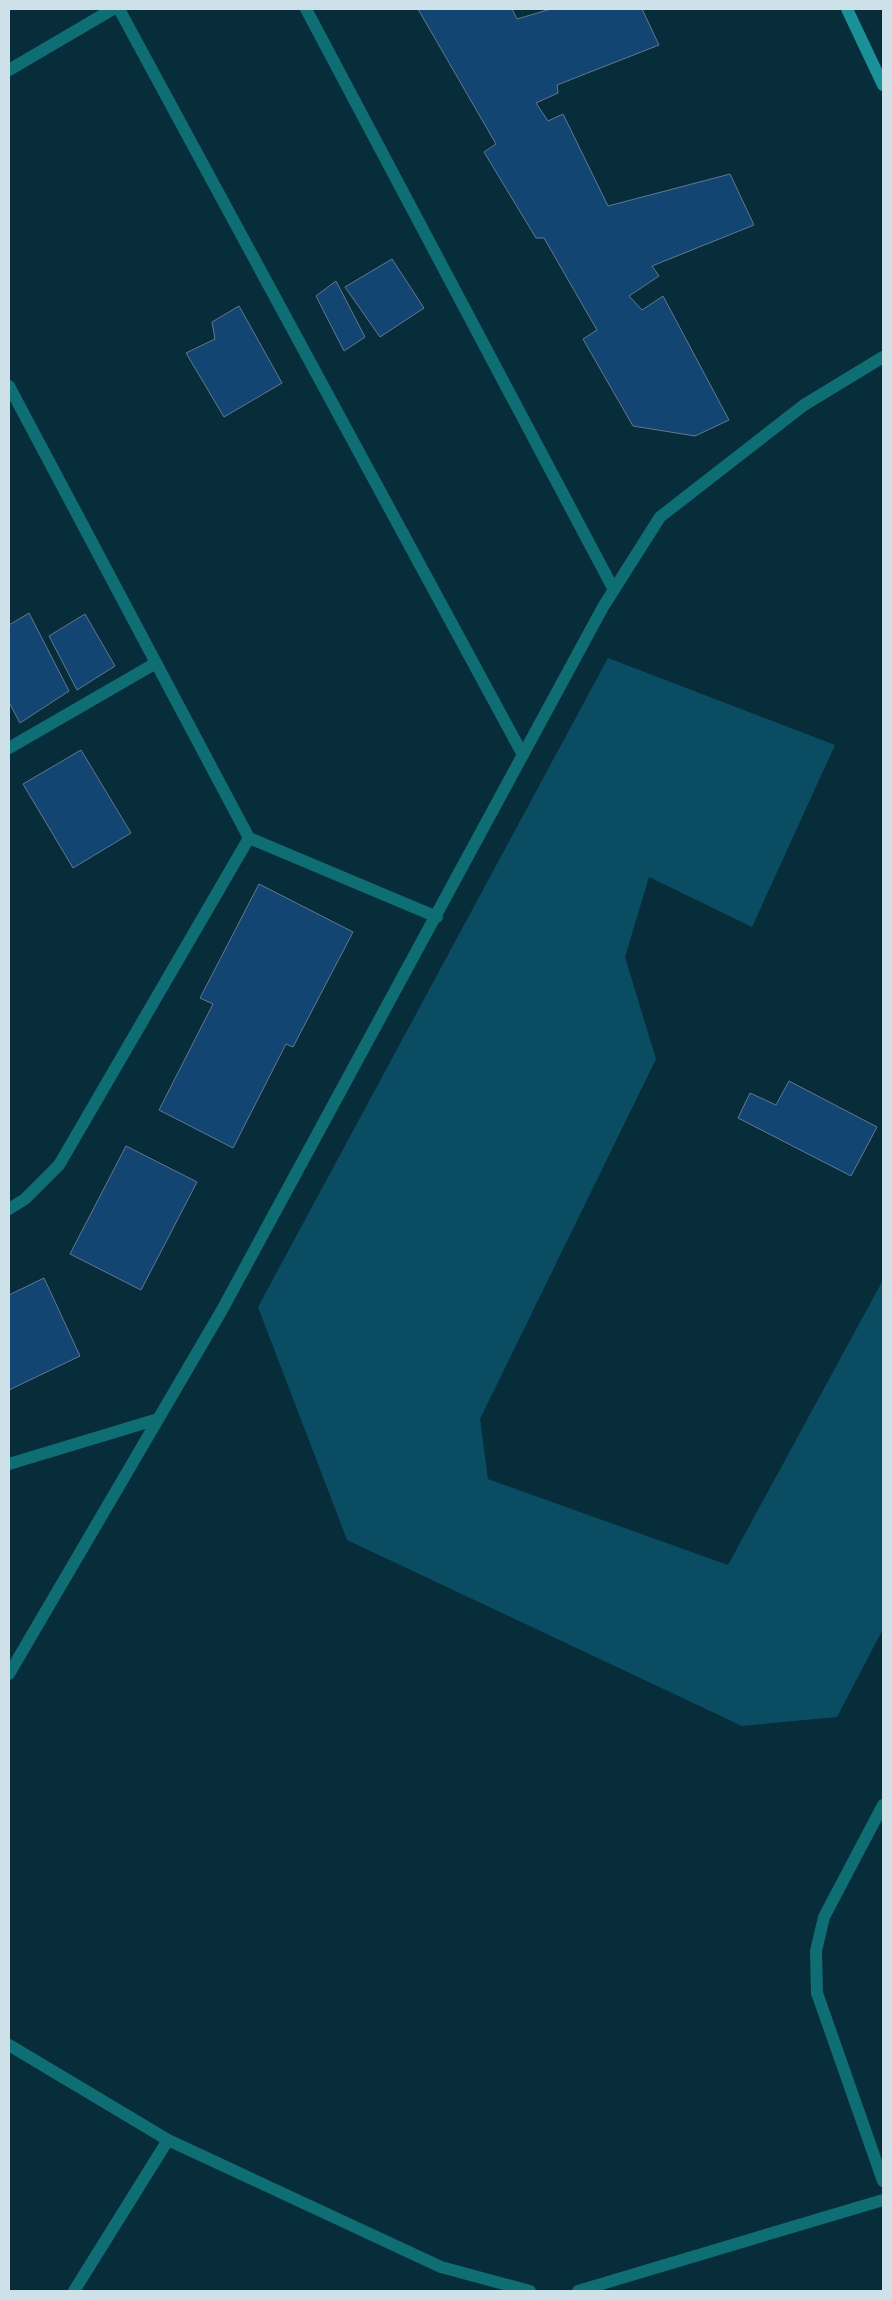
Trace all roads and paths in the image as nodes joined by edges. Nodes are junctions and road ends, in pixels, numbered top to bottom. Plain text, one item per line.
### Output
1 (113, 9) edge
2 (120, 9) edge
3 (306, 9) edge
4 (847, 9) edge
5 (9, 70) edge
6 (883, 85) edge
7 (883, 357) edge
8 (9, 386) edge
9 (614, 590) junction
10 (156, 663) junction
11 (9, 748) edge
12 (523, 755) junction
13 (249, 838) junction
14 (437, 917) junction
15 (9, 1209) edge
16 (158, 1419) junction
17 (9, 1464) edge
18 (9, 1674) edge
19 (883, 1805) edge
20 (9, 2045) edge
21 (168, 2140) junction
22 (883, 2180) edge
23 (883, 2200) edge
24 (74, 2291) edge
25 (530, 2291) edge
26 (578, 2291) edge

1 - 5 street
2 - 12 street
3 - 9 street
4 - 6 street
7 - 9 street
8 - 10 street
9 - 12 street
10 - 11 street
10 - 13 street
12 - 14 street
13 - 14 street
13 - 15 street
14 - 16 street
16 - 17 street
16 - 18 street
19 - 22 street
20 - 21 street
21 - 24 street
21 - 25 street
23 - 26 street

